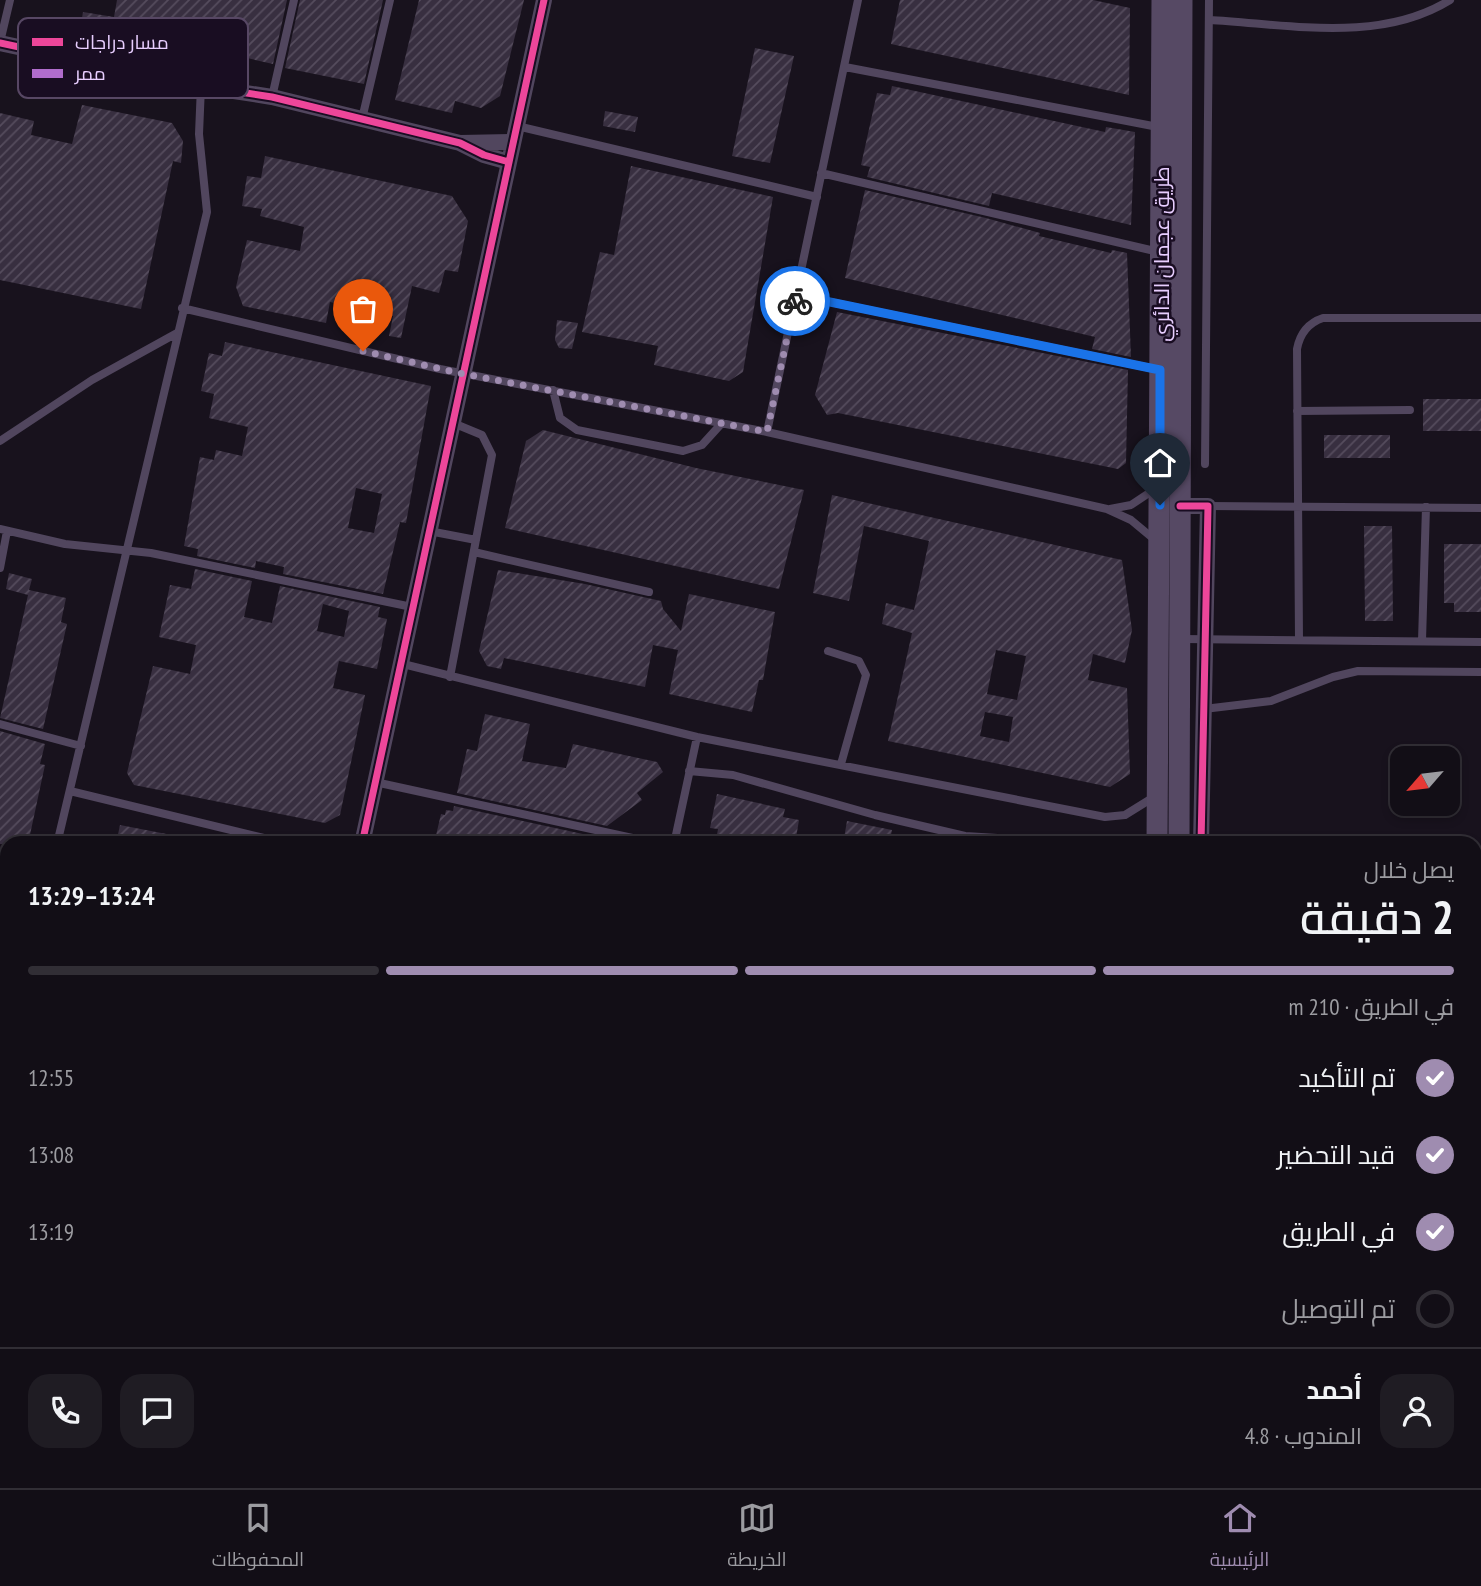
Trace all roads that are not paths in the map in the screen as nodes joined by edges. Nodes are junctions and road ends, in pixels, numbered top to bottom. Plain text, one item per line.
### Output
1 (10, 0) edge
2 (294, 0) edge
3 (390, 0) edge
4 (544, 0) edge
5 (858, 0) edge
6 (1162, 0) edge
7 (1182, 0) edge
8 (1209, 0) edge
9 (1450, 0) edge
10 (1209, 20) junction
11 (0, 43) edge
12 (18, 47) edge
13 (845, 67) junction
14 (248, 93) edge
15 (272, 97) junction
16 (200, 98) edge
17 (362, 119) junction
18 (1162, 128) junction
19 (515, 134) junction
20 (460, 143) junction
21 (509, 162) junction
22 (821, 173) junction
23 (817, 197) junction
24 (1161, 252) junction
25 (796, 295) junction
26 (182, 308) junction
27 (1481, 318) edge
28 (177, 332) junction
29 (1160, 370) junction
30 (464, 372) junction
31 (553, 390) junction
32 (1410, 410) dead end
33 (1297, 411) junction
34 (453, 423) junction
35 (722, 424) junction
36 (767, 432) junction
37 (0, 441) edge
38 (1205, 464) dead end
39 (1160, 484) junction
40 (1298, 505) junction
41 (1180, 506) junction
42 (1208, 506) junction
43 (1426, 507) junction
44 (1481, 508) edge
45 (1107, 509) junction
46 (4, 530) edge
47 (429, 531) junction
48 (477, 540) junction
49 (1161, 546) junction
50 (127, 550) junction
51 (474, 552) junction
52 (0, 568) edge
53 (649, 592) dead end
54 (412, 607) junction
55 (1180, 639) junction
56 (1206, 639) junction
57 (1299, 640) junction
58 (1422, 641) junction
59 (1481, 642) edge
60 (828, 651) dead end
61 (399, 663) junction
62 (1481, 672) edge
63 (450, 677) junction
64 (1204, 709) junction
65 (0, 724) edge
66 (697, 737) junction
67 (81, 746) junction
68 (841, 764) junction
69 (690, 771) junction
70 (375, 782) junction
71 (70, 791) junction
72 (1157, 795) junction
73 (59, 836) edge
74 (256, 836) edge
75 (364, 836) edge
76 (623, 836) edge
77 (676, 836) edge
78 (950, 836) edge
79 (1157, 836) edge
80 (1179, 836) edge
81 (1201, 836) edge

1 - 11 lane
2 - 15 lane
3 - 17 lane
4 - 19 street
5 - 13 lane
6 - 18 main road, طريق عجمان الدائري
7 - 41 main road, طريق عجمان الدائري
8 - 10 lane
9 - 10 lane
10 - 38 lane
11 - 12 street
13 - 18 lane
13 - 22 lane
14 - 15 street
15 - 17 street
16 - 26 lane
17 - 20 street
18 - 24 main road, طريق عجمان الدائري
19 - 20 street
19 - 21 street
19 - 23 lane
20 - 21 street
21 - 30 street
22 - 23 lane
22 - 24 lane
23 - 25 lane
24 - 29 main road, طريق عجمان الدائري
25 - 29 lane
25 - 36 lane
26 - 28 lane
26 - 30 lane
27 - 33 lane
28 - 37 lane
28 - 50 lane
29 - 39 main road, طريق عجمان الدائري
30 - 31 lane
30 - 34 street
31 - 35 lane
31 - 35 lane
32 - 33 lane
33 - 40 lane
34 - 47 street
34 - 48 lane
35 - 36 lane
36 - 45 lane
39 - 45 lane
39 - 49 main road, طريق عجمان الدائري
40 - 42 lane
40 - 43 lane
40 - 57 lane
41 - 42 street
41 - 55 main road, طريق عجمان الدائري
42 - 56 street
43 - 44 lane
43 - 58 lane
45 - 49 lane
46 - 50 lane
46 - 52 lane
47 - 48 lane
47 - 54 street
48 - 51 lane
49 - 72 main road, طريق عجمان الدائري
50 - 54 lane
50 - 67 lane
51 - 53 lane
51 - 63 lane
54 - 61 street
55 - 56 lane
55 - 80 main road, طريق عجمان الدائري
56 - 57 lane
56 - 64 street
57 - 58 lane
58 - 59 lane
60 - 68 lane
61 - 63 lane
61 - 70 street
62 - 64 lane
63 - 66 lane
64 - 81 street
65 - 67 lane
66 - 68 lane
66 - 69 lane
67 - 71 lane
68 - 72 lane
69 - 77 lane
69 - 78 lane
70 - 75 street
70 - 76 lane
71 - 73 lane
71 - 74 lane
72 - 79 main road, طريق عجمان الدائري

